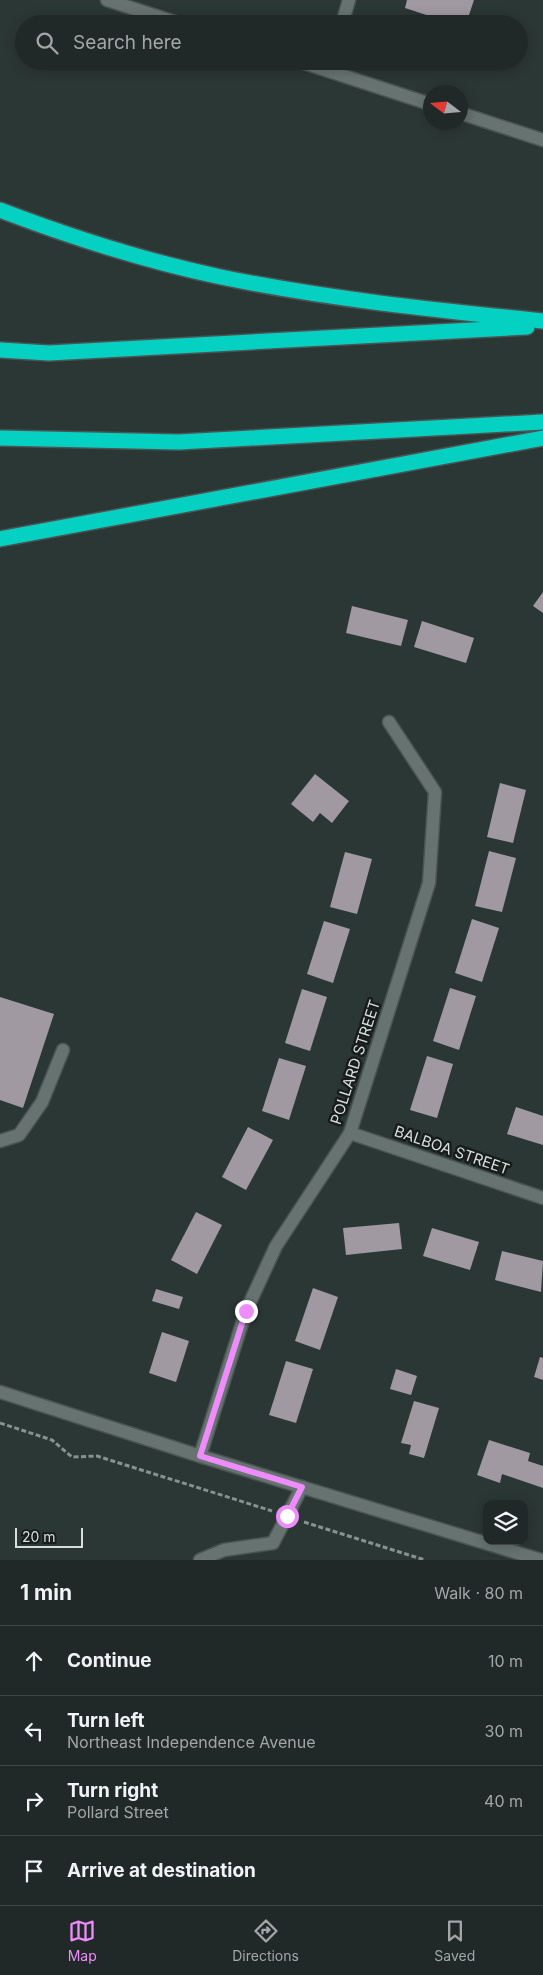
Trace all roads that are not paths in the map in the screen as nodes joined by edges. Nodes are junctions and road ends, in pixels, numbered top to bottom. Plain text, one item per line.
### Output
1 (350, 0) edge
2 (115, 1) edge
3 (155, 15) edge
4 (345, 15) edge
5 (340, 70) edge
6 (423, 101) edge
7 (468, 116) edge
8 (543, 140) edge
9 (0, 210) edge
10 (543, 321) edge
11 (543, 326) edge
12 (0, 350) edge
13 (543, 422) edge
14 (0, 438) edge
15 (543, 438) edge
16 (0, 539) edge
17 (389, 722) dead end
18 (63, 1050) dead end
19 (350, 1133) junction
20 (0, 1141) edge
21 (543, 1198) edge
22 (0, 1392) edge
23 (200, 1456) junction
24 (302, 1487) junction
25 (200, 1560) edge
26 (541, 1560) edge

1 - 4 street
2 - 3 street
5 - 6 street
7 - 8 street
9 - 10 highway
11 - 12 highway
13 - 14 highway
15 - 16 highway
17 - 19 street, POLLARD STREET
18 - 20 street
19 - 21 street, BALBOA STREET
19 - 23 street, POLLARD STREET
22 - 23 street
23 - 24 street
24 - 25 street
24 - 26 street

